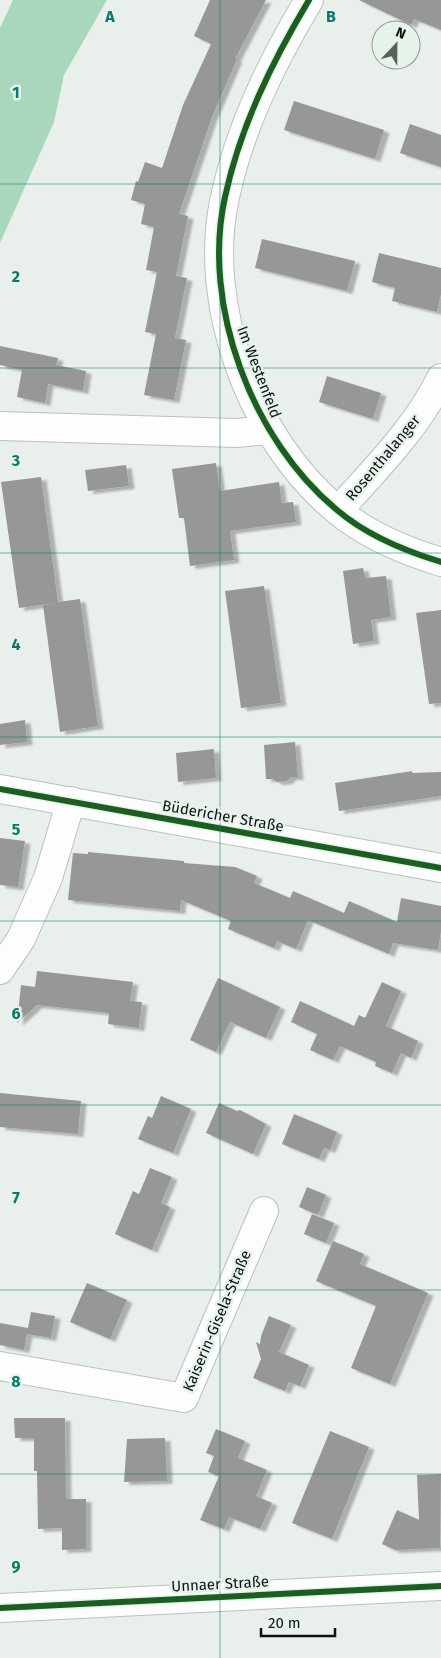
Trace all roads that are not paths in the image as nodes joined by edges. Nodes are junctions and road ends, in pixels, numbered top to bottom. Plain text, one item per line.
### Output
1 (309, 0) edge
2 (441, 378) edge
3 (0, 426) edge
4 (268, 430) junction
5 (338, 512) junction
6 (441, 562) edge
7 (0, 789) edge
8 (71, 802) junction
9 (441, 868) edge
10 (0, 970) edge
11 (264, 1211) dead end
12 (0, 1366) edge
13 (441, 1586) edge
14 (0, 1608) edge

1 - 4 street, Im Westenfeld
2 - 5 street, Rosenthalanger
3 - 4 street, Im Westenfeld
4 - 5 street, Im Westenfeld
5 - 6 street, Im Westenfeld
7 - 8 street, Büdericher Straße
8 - 9 street, Büdericher Straße
8 - 10 street
11 - 12 street, Kaiserin-Gisela-Straße
13 - 14 street, Unnaer Straße

